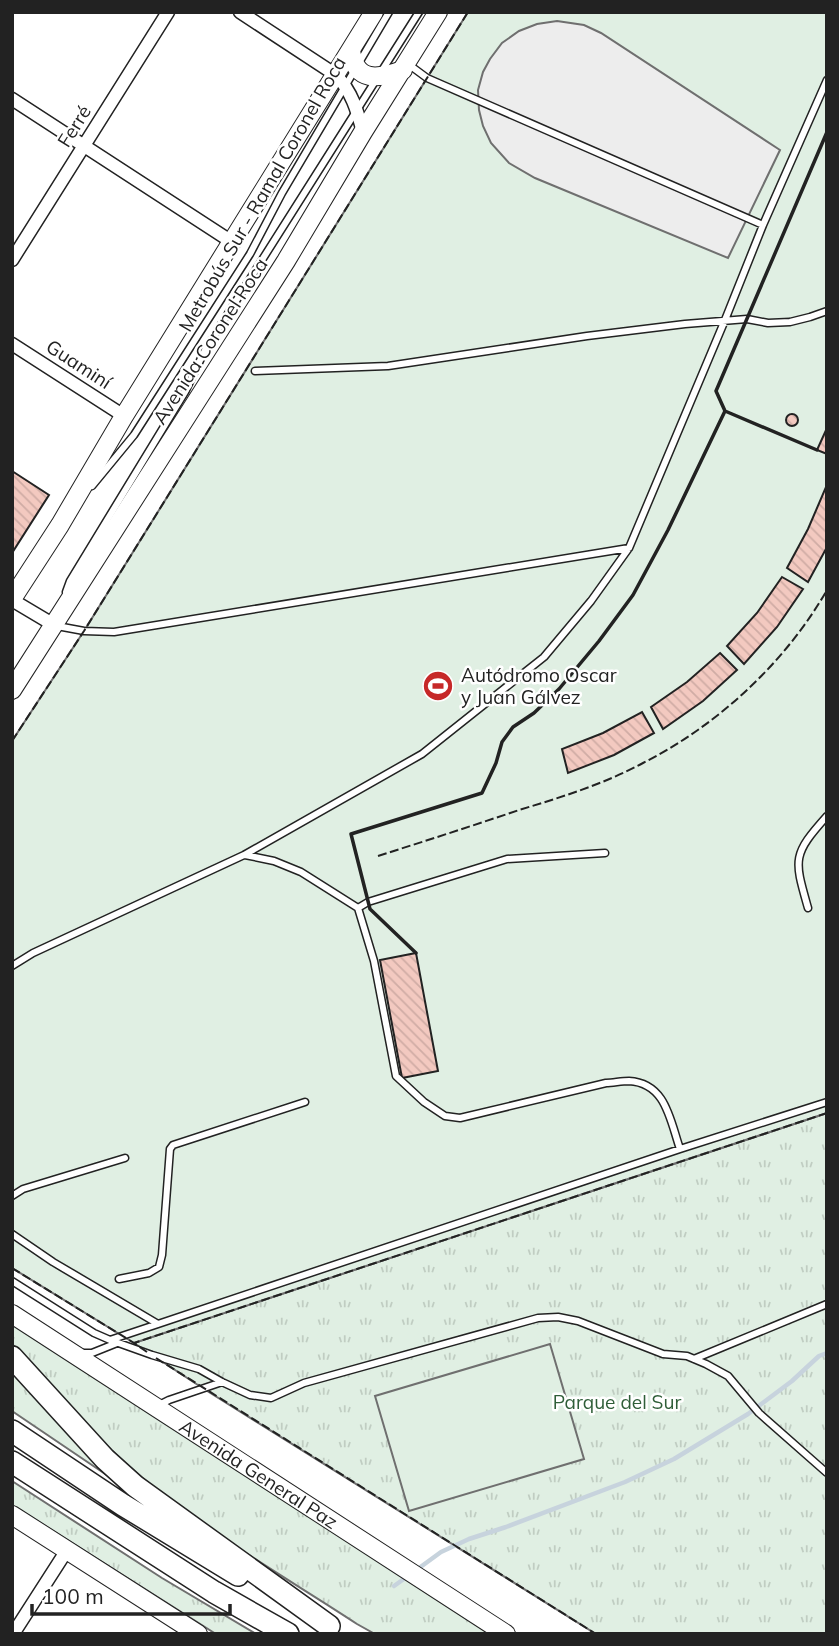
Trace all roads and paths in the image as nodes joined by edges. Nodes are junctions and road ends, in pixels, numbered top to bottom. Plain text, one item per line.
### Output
1 (168, 12) edge
2 (240, 12) edge
3 (374, 12) edge
4 (389, 12) edge
5 (419, 12) edge
6 (438, 12) edge
7 (354, 59) junction
8 (405, 66) junction
9 (380, 76) junction
10 (341, 80) junction
11 (826, 81) edge
12 (12, 99) edge
13 (358, 110) junction
14 (363, 132) junction
15 (85, 146) junction
16 (763, 225) junction
17 (232, 242) junction
18 (12, 260) edge
19 (827, 311) edge
20 (725, 320) junction
21 (12, 344) edge
22 (255, 371) dead end
23 (124, 416) junction
24 (60, 525) junction
25 (629, 548) junction
26 (12, 599) edge
27 (54, 625) junction
28 (12, 690) edge
29 (827, 816) edge
30 (605, 853) dead end
31 (244, 855) junction
32 (358, 908) junction
33 (808, 908) dead end
34 (12, 966) edge
35 (305, 1101) dead end
36 (827, 1102) edge
37 (680, 1149) junction
38 (125, 1158) dead end
39 (12, 1196) edge
40 (12, 1234) edge
41 (119, 1279) dead end
42 (12, 1282) edge
43 (827, 1304) edge
44 (12, 1314) edge
45 (158, 1324) junction
46 (110, 1340) junction
47 (117, 1343) junction
48 (73, 1353) junction
49 (12, 1357) edge
50 (694, 1359) junction
51 (222, 1382) junction
52 (155, 1407) junction
53 (12, 1431) edge
54 (12, 1462) edge
55 (827, 1473) edge
56 (12, 1515) edge
57 (67, 1550) junction
58 (335, 1630) edge
59 (13, 1634) edge
60 (198, 1634) edge
61 (288, 1634) edge
62 (506, 1634) edge

1 - 15 street, Ferré
2 - 10 street
3 - 7 main road, Avenida Coronel Roca
4 - 7 lane, Metrobús Sur - Ramal Coronel Roca
5 - 9 lane, Metrobús Sur - Ramal Coronel Roca
6 - 8 main road, Avenida Coronel Roca
7 - 9 main road
7 - 10 main road, Avenida Coronel Roca
8 - 9 main road
8 - 14 main road, Avenida Coronel Roca
8 - 16 lane
9 - 13 lane, Metrobús Sur - Ramal Coronel Roca
10 - 13 street
10 - 17 main road, Avenida Coronel Roca
10 - 24 lane, Metrobús Sur - Ramal Coronel Roca
11 - 16 lane
12 - 15 street
13 - 14 street
13 - 27 lane, Metrobús Sur - Ramal Coronel Roca
14 - 27 main road, Avenida Coronel Roca
15 - 17 street
15 - 18 street, Ferré
16 - 20 lane
17 - 23 main road, Avenida Coronel Roca
19 - 20 lane
20 - 22 lane
20 - 25 lane
21 - 23 street, Guaminí
23 - 24 main road, Avenida Coronel Roca
24 - 26 main road, Avenida Coronel Roca
25 - 27 lane
25 - 31 lane
26 - 27 street
27 - 28 main road, Avenida Coronel Roca
29 - 33 lane
30 - 32 lane
31 - 32 lane
31 - 34 lane
32 - 37 lane
35 - 41 lane
36 - 37 lane
37 - 45 lane
38 - 39 lane
40 - 45 lane
42 - 46 lane
43 - 50 lane
44 - 48 main road, Avenida General Paz
45 - 46 lane
46 - 47 lane
47 - 48 lane
47 - 51 lane
48 - 52 main road, Avenida General Paz
49 - 58 highway
50 - 51 lane
50 - 55 lane
51 - 52 lane
52 - 62 main road, Avenida General Paz
53 - 58 highway
54 - 61 highway
56 - 57 main road
57 - 59 street
57 - 60 main road

